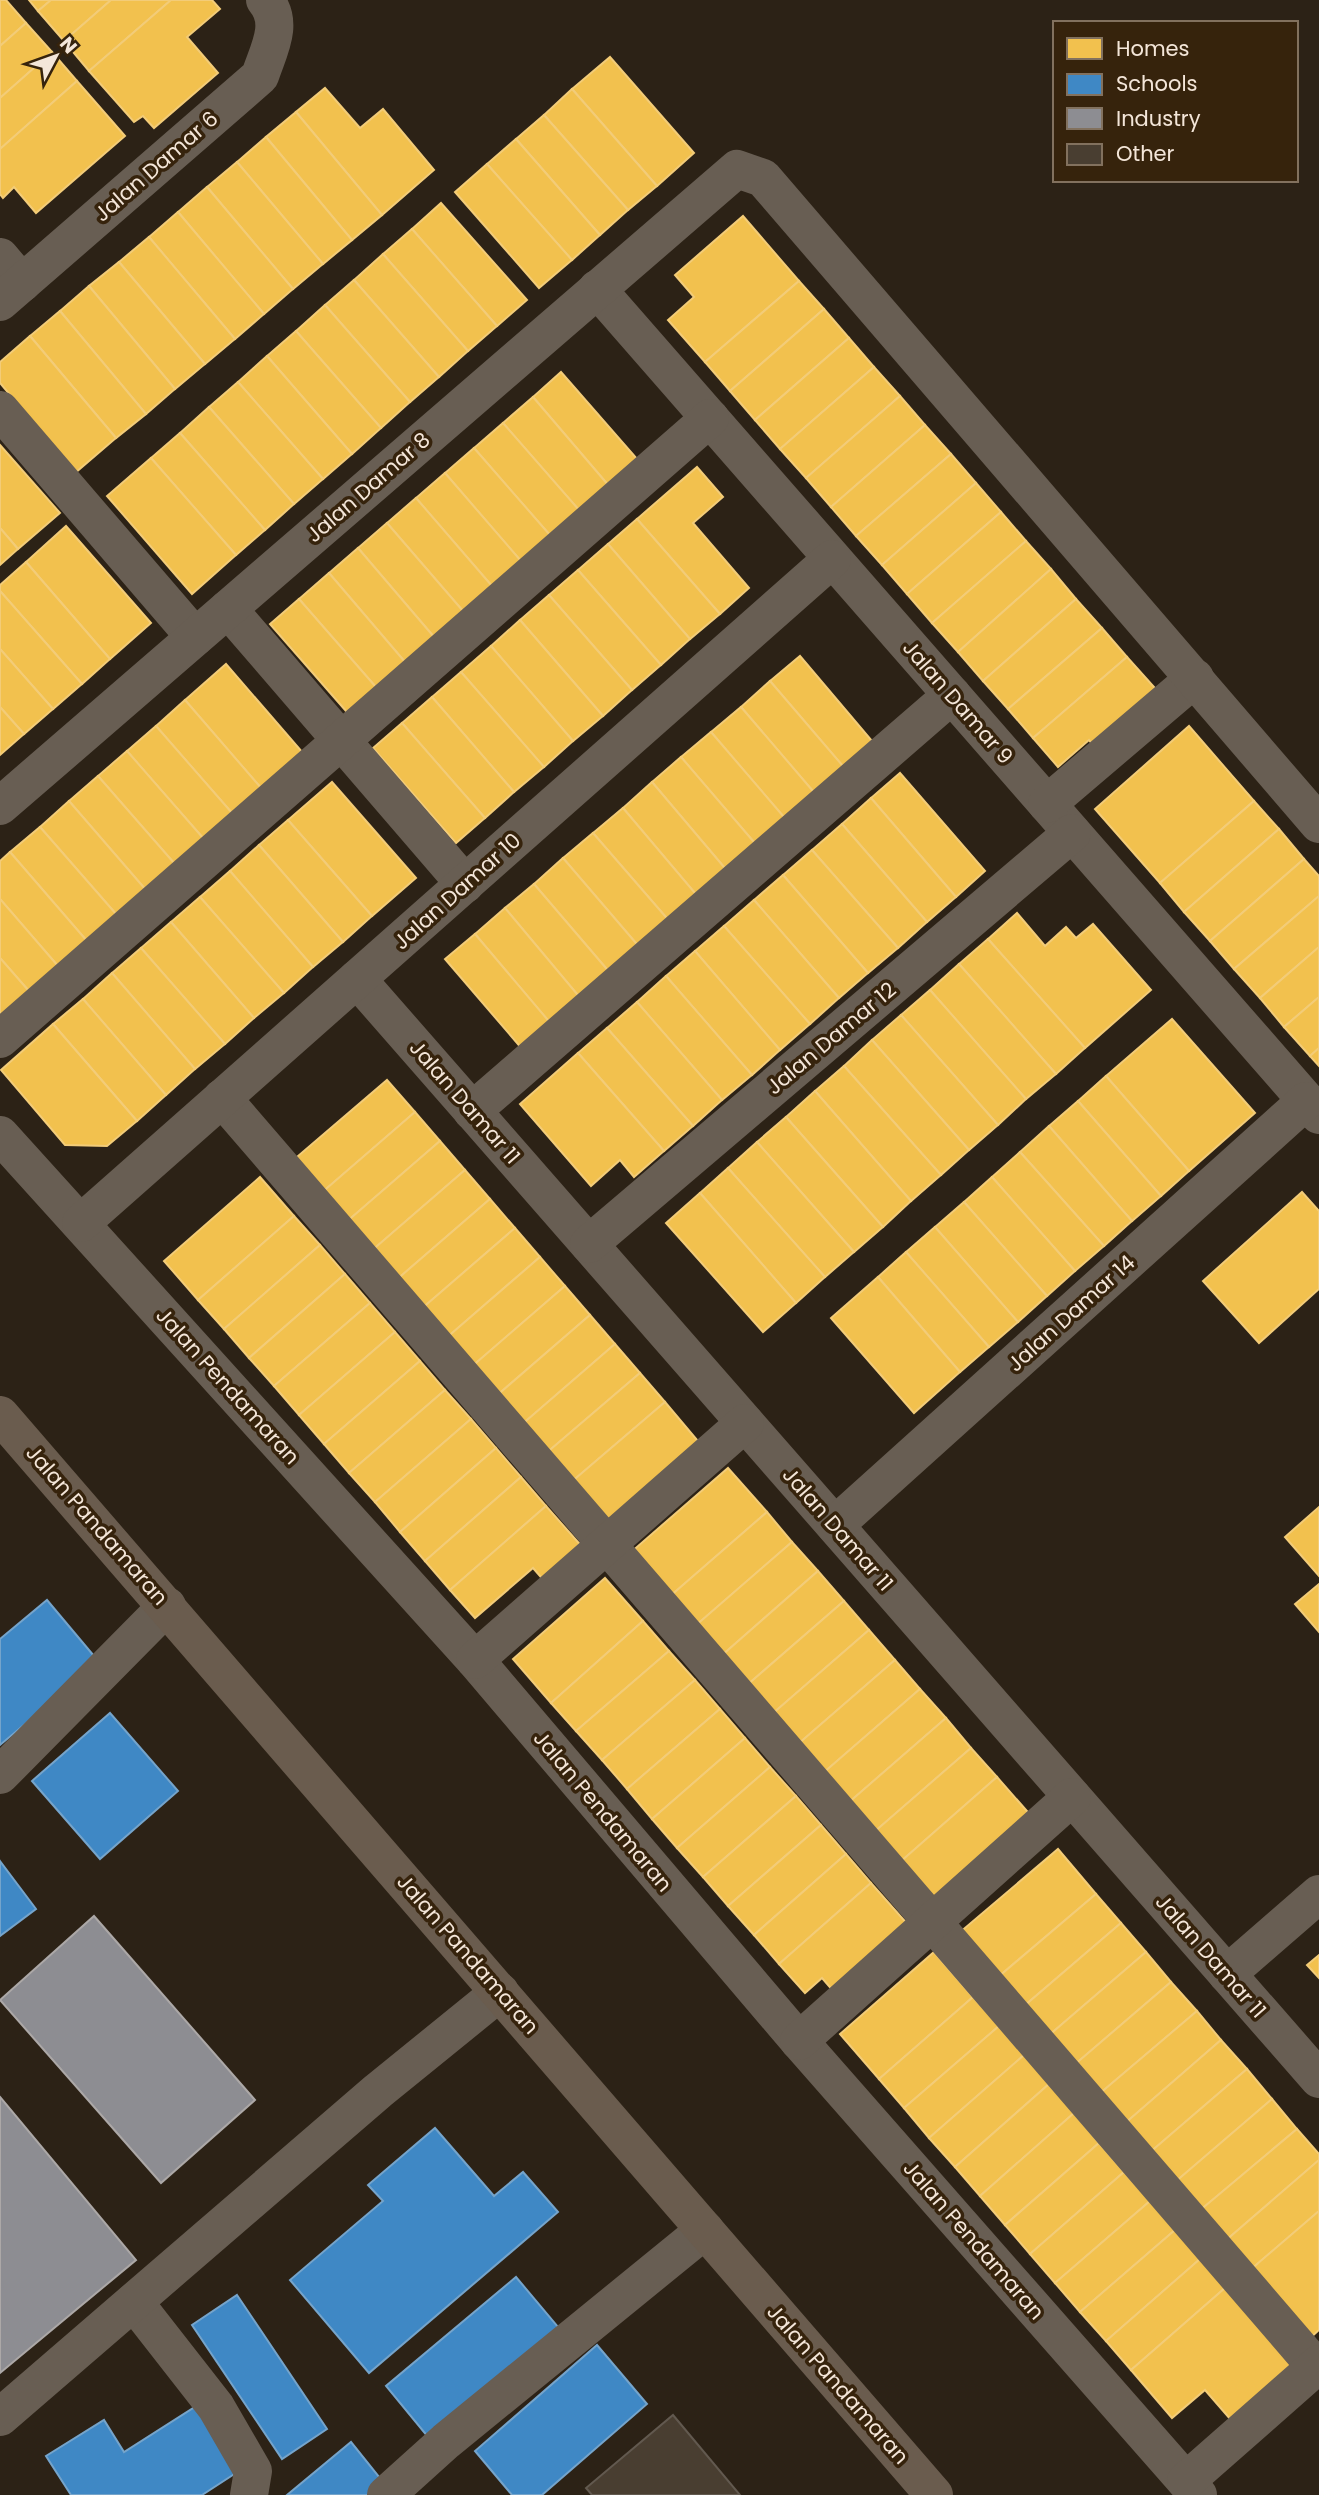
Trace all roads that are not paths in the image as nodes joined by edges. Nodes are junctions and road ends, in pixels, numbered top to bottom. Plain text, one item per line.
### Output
1 (268, 4) edge
2 (7, 280) edge
3 (597, 289) junction
4 (0, 411) edge
5 (710, 418) junction
6 (832, 559) junction
7 (228, 609) junction
8 (195, 638) junction
9 (1195, 678) junction
10 (952, 695) junction
11 (340, 740) junction
12 (1047, 804) junction
13 (0, 806) edge
14 (1319, 824) edge
15 (1073, 833) junction
16 (465, 884) junction
17 (357, 979) junction
18 (0, 1040) edge
19 (222, 1098) junction
20 (1313, 1108) edge
21 (472, 1111) junction
22 (0, 1135) edge
23 (81, 1223) junction
24 (589, 1244) junction
25 (0, 1415) edge
26 (746, 1423) junction
27 (835, 1525) junction
28 (608, 1544) junction
29 (167, 1606) junction
30 (475, 1660) junction
31 (0, 1775) edge
32 (1072, 1797) junction
33 (1319, 1894) edge
34 (933, 1922) junction
35 (1227, 1974) junction
36 (500, 1992) junction
37 (799, 2041) junction
38 (1319, 2079) edge
39 (705, 2230) junction
40 (134, 2302) junction
41 (1317, 2366) edge
42 (0, 2417) edge
43 (1192, 2488) edge
44 (249, 2495) edge
45 (386, 2495) edge
46 (933, 2495) edge

1 - 2 street, Jalan Damar 6
3 - 5 street, Jalan Damar 9
3 - 7 street, Jalan Damar 8
3 - 9 street, Jalan Damar 8
4 - 8 street
5 - 6 street, Jalan Damar 9
5 - 11 street
6 - 10 street, Jalan Damar 9
6 - 16 street, Jalan Damar 10
7 - 8 street, Jalan Damar 8
7 - 11 street
8 - 13 street, Jalan Damar 8
9 - 12 street
9 - 14 street
10 - 12 street, Jalan Damar 9
10 - 21 street
11 - 16 street
11 - 18 street
12 - 15 street, Jalan Damar 9
15 - 20 street, Jalan Damar 9
15 - 24 street, Jalan Damar 12
16 - 17 street, Jalan Damar 10
17 - 19 street, Jalan Damar 10
17 - 21 street, Jalan Damar 11
19 - 23 street, Jalan Damar 10
19 - 28 street
20 - 27 street, Jalan Damar 14
21 - 24 street, Jalan Damar 11
22 - 23 street, Jalan Pendamaran
23 - 30 street, Jalan Pendamaran
24 - 26 street, Jalan Damar 11
25 - 29 main road, Jalan Pandamaran
26 - 27 street, Jalan Damar 11
26 - 28 street
27 - 32 street, Jalan Damar 11
28 - 30 street
28 - 34 street
29 - 31 street
29 - 36 main road, Jalan Pandamaran
30 - 37 street, Jalan Pendamaran
32 - 34 street
32 - 35 street, Jalan Damar 11
33 - 35 street
34 - 37 street
34 - 41 street
35 - 38 street, Jalan Damar 11
36 - 39 main road, Jalan Pandamaran
36 - 40 street
37 - 43 street, Jalan Pendamaran
39 - 45 street
39 - 46 main road, Jalan Pandamaran
40 - 42 street
40 - 44 street
41 - 43 street

